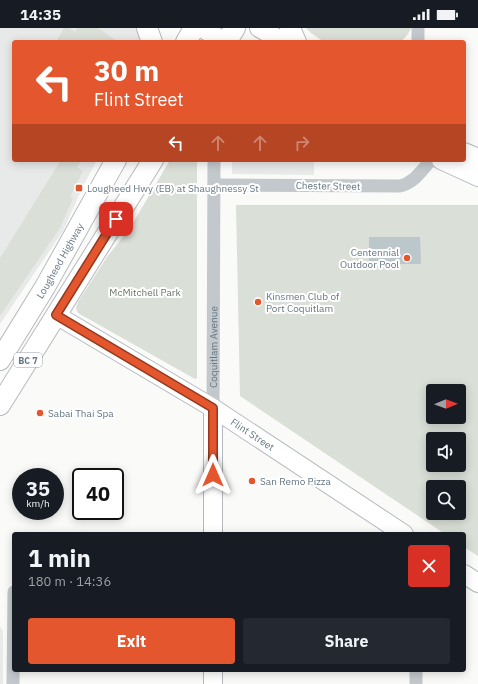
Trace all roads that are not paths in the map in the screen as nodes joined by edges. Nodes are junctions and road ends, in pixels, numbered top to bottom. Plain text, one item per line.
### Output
1 (147, 28) edge
2 (194, 28) edge
3 (201, 28) edge
4 (235, 28) edge
5 (259, 28) edge
6 (290, 28) edge
7 (418, 28) edge
8 (151, 40) edge
9 (187, 40) edge
10 (222, 40) edge
11 (227, 40) edge
12 (280, 40) edge
13 (295, 40) edge
14 (418, 40) edge
15 (466, 153) edge
16 (478, 158) edge
17 (115, 162) edge
18 (152, 162) edge
19 (214, 162) edge
20 (429, 162) edge
21 (445, 162) edge
22 (478, 177) edge
23 (214, 185) junction
24 (56, 315) junction
25 (0, 360) edge
26 (0, 405) edge
27 (213, 408) junction
28 (213, 532) edge
29 (401, 532) edge
30 (466, 575) edge
31 (478, 583) edge
32 (13, 672) edge
33 (213, 672) edge
34 (416, 672) edge
35 (13, 684) edge
36 (212, 684) edge
37 (416, 684) edge

1 - 8 main road
2 - 9 main road
3 - 10 street
4 - 11 main road
5 - 12 street
6 - 13 main road
7 - 14 street
15 - 16 street
17 - 25 main road, Lougheed Highway / BC 7
18 - 24 main road, BC 7
19 - 23 street, Coquitlam Avenue
20 - 23 street, Chester Street
21 - 22 street
23 - 27 street, Coquitlam Avenue
24 - 26 main road, BC 7
24 - 27 street, Flint Street
27 - 28 street, Coquitlam Avenue
27 - 29 street, Flint Street
30 - 31 street
32 - 35 street
33 - 36 street
34 - 37 street

